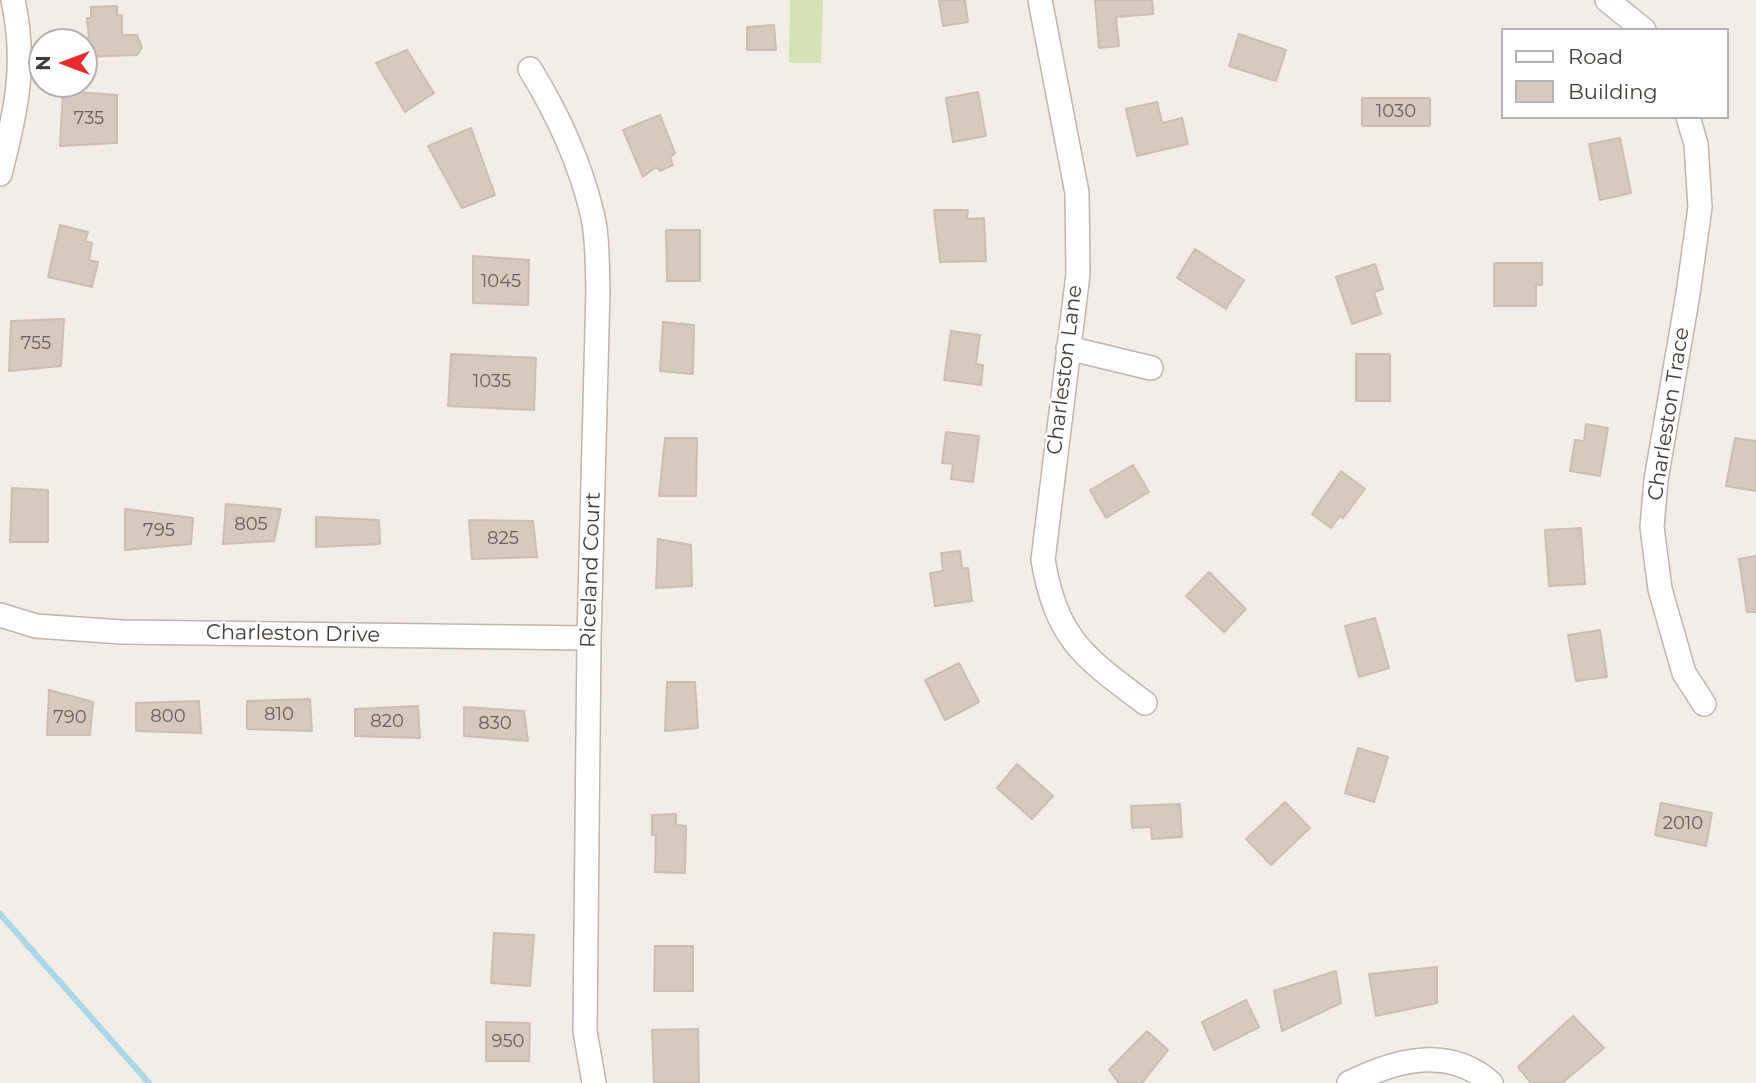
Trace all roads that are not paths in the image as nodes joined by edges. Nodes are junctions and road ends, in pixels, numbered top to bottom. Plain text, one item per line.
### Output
1 (13, 0) edge
2 (1040, 0) edge
3 (1607, 0) edge
4 (1642, 28) edge
5 (530, 69) dead end
6 (1689, 119) edge
7 (0, 174) edge
8 (1068, 348) junction
9 (1151, 368) dead end
10 (0, 615) edge
11 (589, 638) junction
12 (1146, 703) dead end
13 (1704, 704) dead end
14 (594, 1083) edge
15 (1349, 1083) edge
16 (1491, 1083) edge

1 - 7 street
2 - 8 street, Charleston Lane
3 - 4 street
5 - 11 street, Riceland Court
6 - 13 street, Charleston Trace
8 - 9 street
8 - 12 street, Charleston Lane
10 - 11 street, Charleston Drive
11 - 14 street, Riceland Court
15 - 16 street

